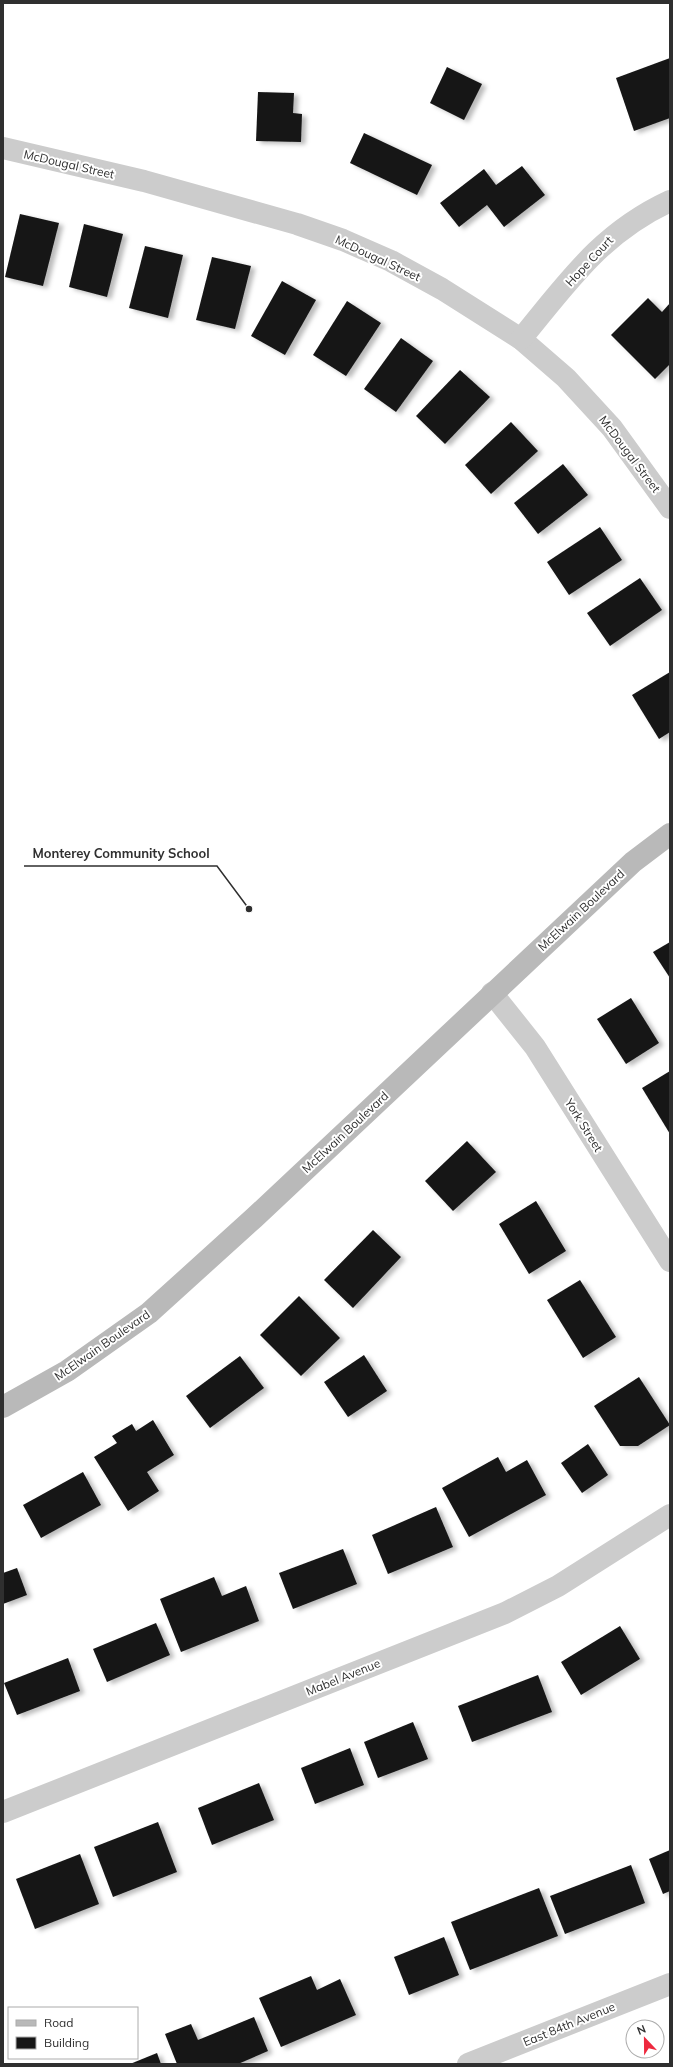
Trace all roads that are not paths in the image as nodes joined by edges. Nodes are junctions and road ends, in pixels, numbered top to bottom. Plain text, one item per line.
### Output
1 (3, 148) edge
2 (670, 201) edge
3 (521, 339) junction
4 (670, 508) edge
5 (670, 834) edge
6 (492, 993) junction
7 (670, 1261) edge
8 (3, 1407) edge
9 (670, 1515) edge
10 (3, 1812) edge
11 (670, 1984) edge
12 (468, 2064) edge

1 - 3 street, McDougal Street
2 - 3 street, Hope Court
3 - 4 street, McDougal Street
5 - 6 street, McElwain Boulevard
6 - 7 street, York Street
6 - 8 street, McElwain Boulevard
9 - 10 street, Mabel Avenue
11 - 12 street, East 84th Avenue

